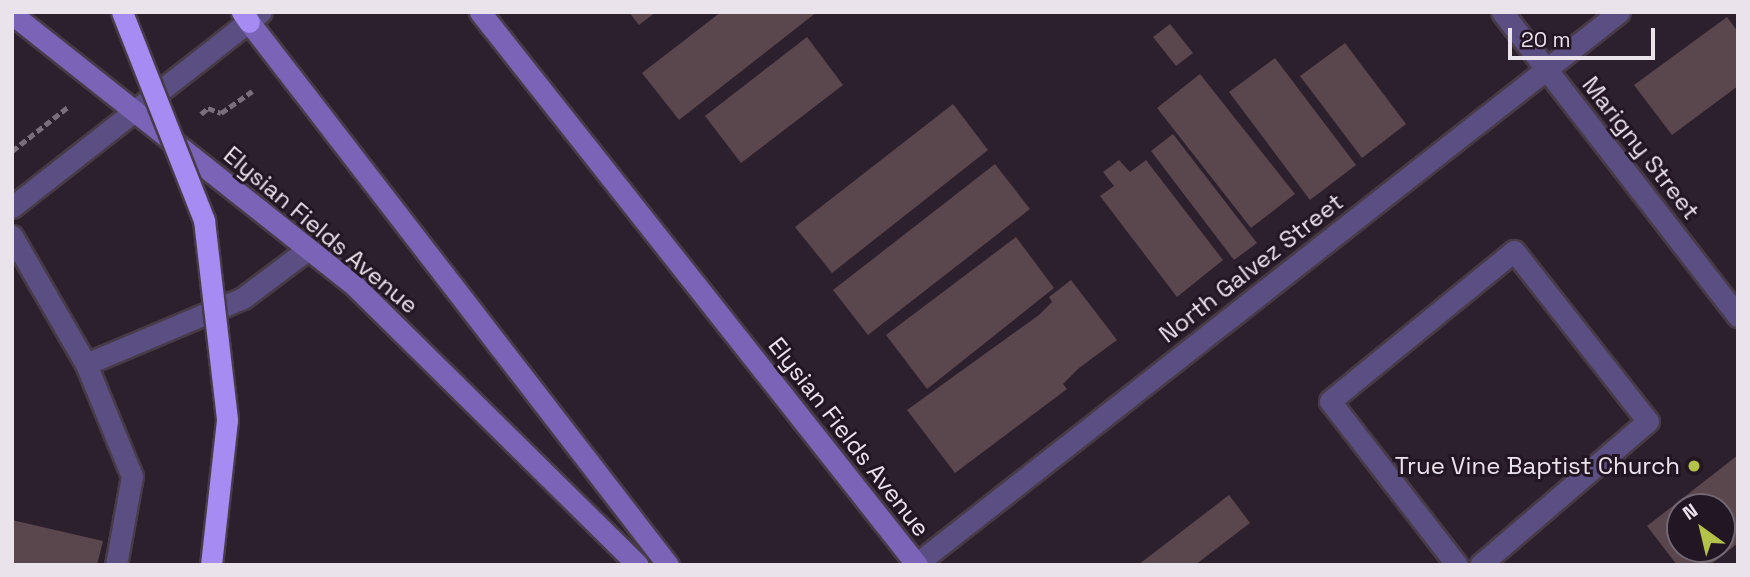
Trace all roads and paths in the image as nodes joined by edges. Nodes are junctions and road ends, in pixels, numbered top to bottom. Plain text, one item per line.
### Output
1 (122, 12) edge
2 (480, 12) edge
3 (1502, 12) edge
4 (1619, 12) edge
5 (12, 14) edge
6 (251, 15) edge
7 (1546, 69) junction
8 (252, 91) dead end
9 (69, 106) dead end
10 (134, 111) junction
11 (199, 115) dead end
12 (12, 151) edge
13 (12, 207) edge
14 (12, 236) edge
15 (308, 249) junction
16 (1738, 316) edge
17 (86, 364) junction
18 (916, 564) edge
19 (116, 565) edge
20 (211, 565) edge
21 (638, 565) edge
22 (668, 565) edge
23 (1457, 565) edge
24 (1480, 565) edge

1 - 20 highway, bridge
2 - 18 main road, Elysian Fields Avenue
3 - 7 street, Marigny Street
4 - 7 street, North Galvez Street
5 - 10 main road, Elysian Fields Avenue
6 - 10 street
6 - 22 main road, Elysian Fields Avenue
7 - 16 street, Marigny Street
7 - 18 street, North Galvez Street
8 - 11 path
9 - 12 path
10 - 13 street
10 - 15 main road, Elysian Fields Avenue
14 - 17 street
15 - 17 street
15 - 21 main road, Elysian Fields Avenue
17 - 19 street
23 - 24 street

